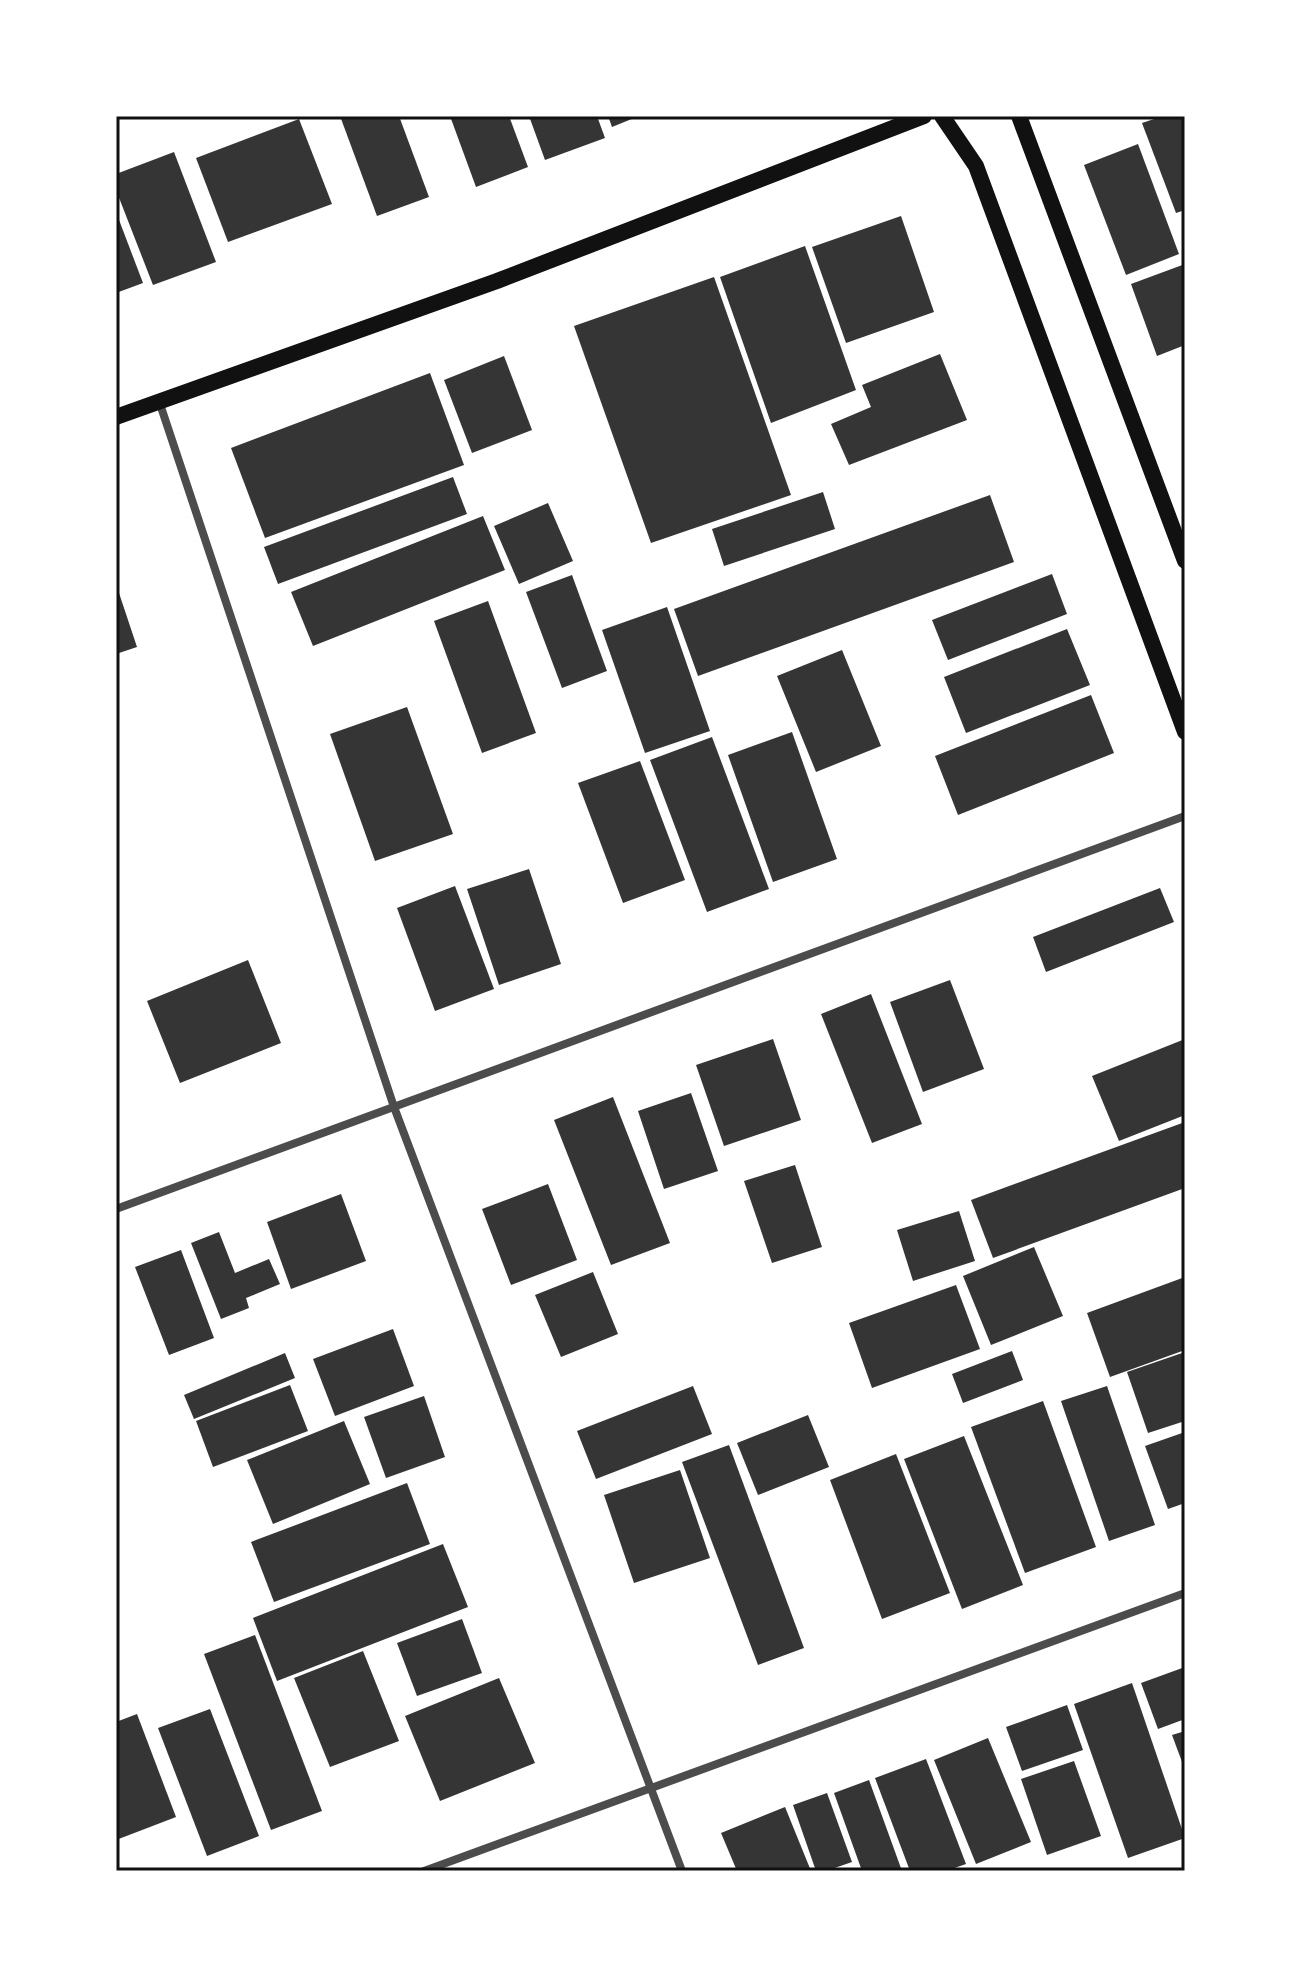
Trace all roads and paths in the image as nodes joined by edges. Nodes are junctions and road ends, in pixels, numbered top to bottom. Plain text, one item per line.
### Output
1 (924, 116) edge
2 (942, 116) edge
3 (1019, 116) edge
4 (159, 401) junction
5 (116, 417) edge
6 (1185, 561) edge
7 (1185, 732) edge
8 (1185, 816) edge
9 (394, 1107) junction
10 (116, 1209) edge
11 (1185, 1593) edge
12 (652, 1789) junction
13 (424, 1871) edge
14 (682, 1871) edge

1 - 4 main road
2 - 7 main road
3 - 6 main road
4 - 5 main road
4 - 9 street
8 - 9 street
9 - 10 street
9 - 12 street
11 - 12 street
12 - 13 street
12 - 14 street

